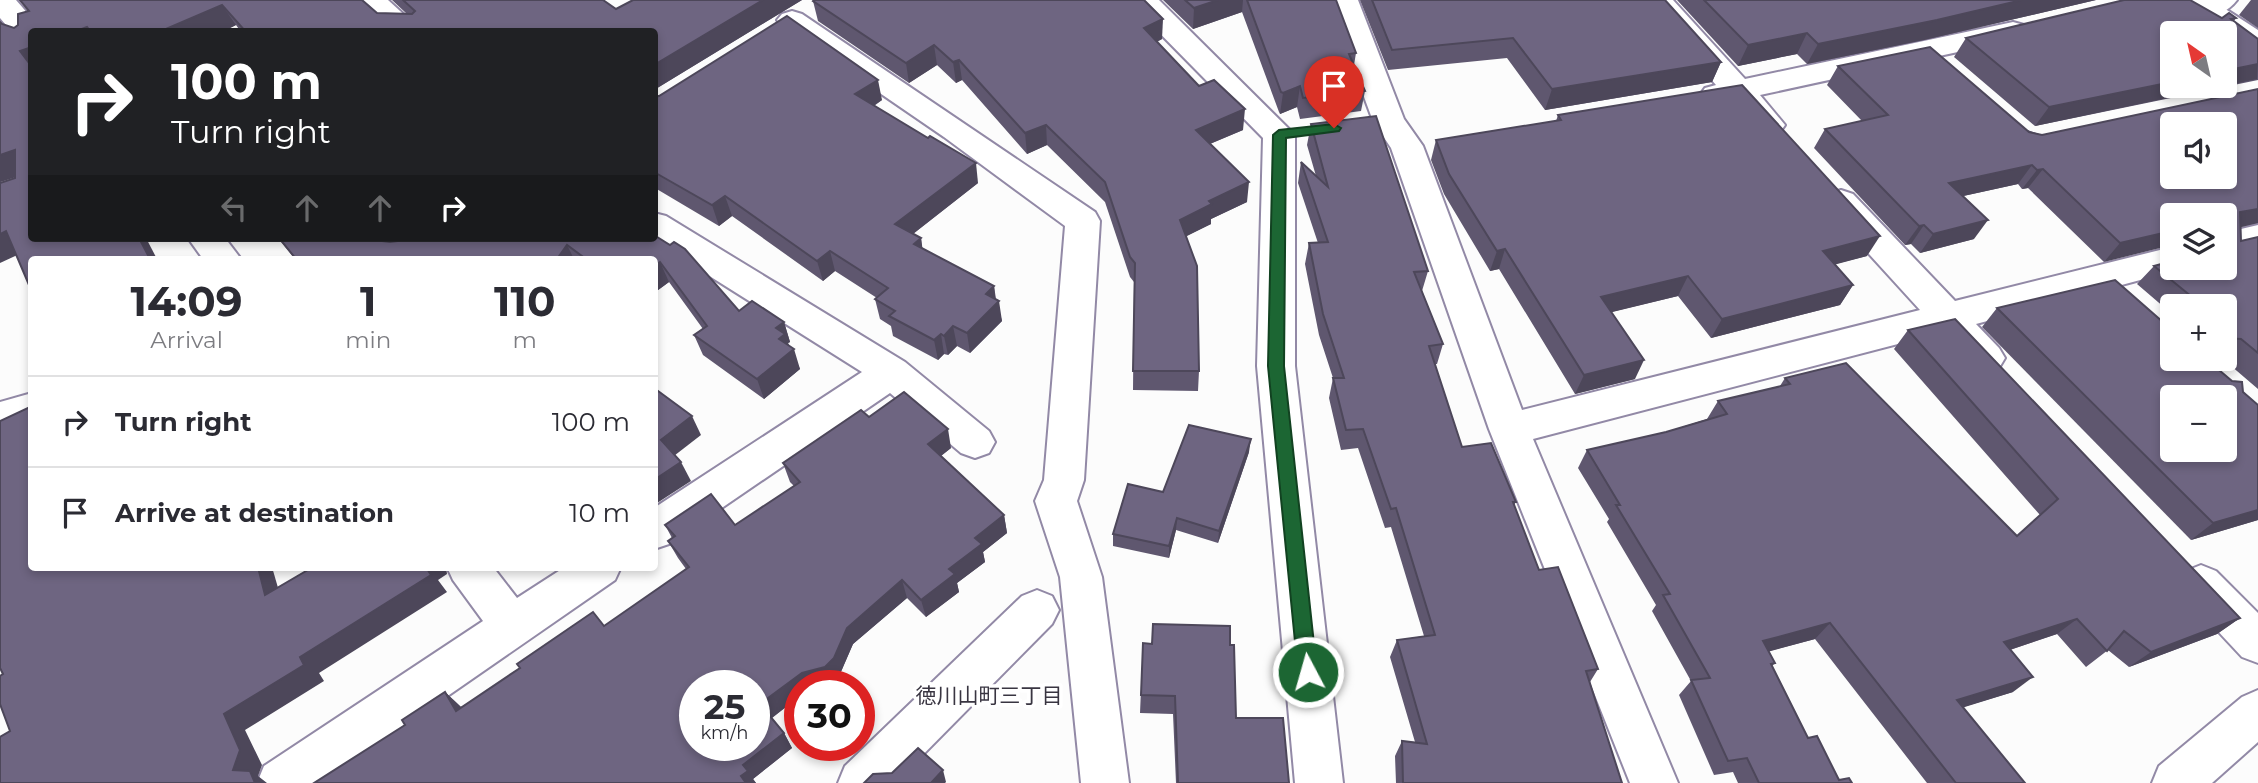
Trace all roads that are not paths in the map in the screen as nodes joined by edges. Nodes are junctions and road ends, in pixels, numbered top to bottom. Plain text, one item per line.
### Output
1 (0, 0) edge
2 (371, 0) edge
3 (1142, 0) edge
4 (1343, 0) edge
5 (1657, 0) edge
6 (2205, 3) edge
7 (793, 20) edge
8 (2041, 24) edge
9 (403, 28) edge
10 (28, 32) edge
11 (2258, 44) edge
12 (1738, 91) junction
13 (1685, 100) edge
14 (1793, 150) edge
15 (1820, 180) edge
16 (658, 227) edge
17 (2258, 237) edge
18 (208, 242) edge
19 (2237, 243) edge
20 (220, 256) edge
21 (2160, 263) edge
22 (2101, 278) junction
23 (2131, 304) edge
24 (1948, 318) junction
25 (892, 372) junction
26 (2004, 377) edge
27 (28, 409) edge
28 (0, 418) edge
29 (1510, 429) junction
30 (975, 442) dead end
31 (658, 528) edge
32 (2183, 564) edge
33 (471, 571) edge
34 (594, 571) edge
35 (1037, 610) dead end
36 (512, 626) junction
37 (2258, 643) edge
38 (2258, 712) edge
39 (281, 783) edge
40 (862, 783) edge
41 (1105, 783) edge
42 (1319, 783) edge
43 (1654, 783) edge
44 (2176, 783) edge

1 - 10 street
2 - 9 street
3 - 42 street
4 - 29 street
5 - 12 street
6 - 11 street
7 - 41 street
8 - 12 street
12 - 13 street
12 - 14 street
15 - 24 street
16 - 25 street
17 - 19 street
18 - 20 street
21 - 22 street
22 - 23 street
22 - 24 street
24 - 26 street
24 - 29 street
25 - 30 street
25 - 31 street
27 - 28 street
29 - 43 street
32 - 37 street
33 - 36 street
34 - 36 street
35 - 40 street
36 - 39 street
38 - 44 street

